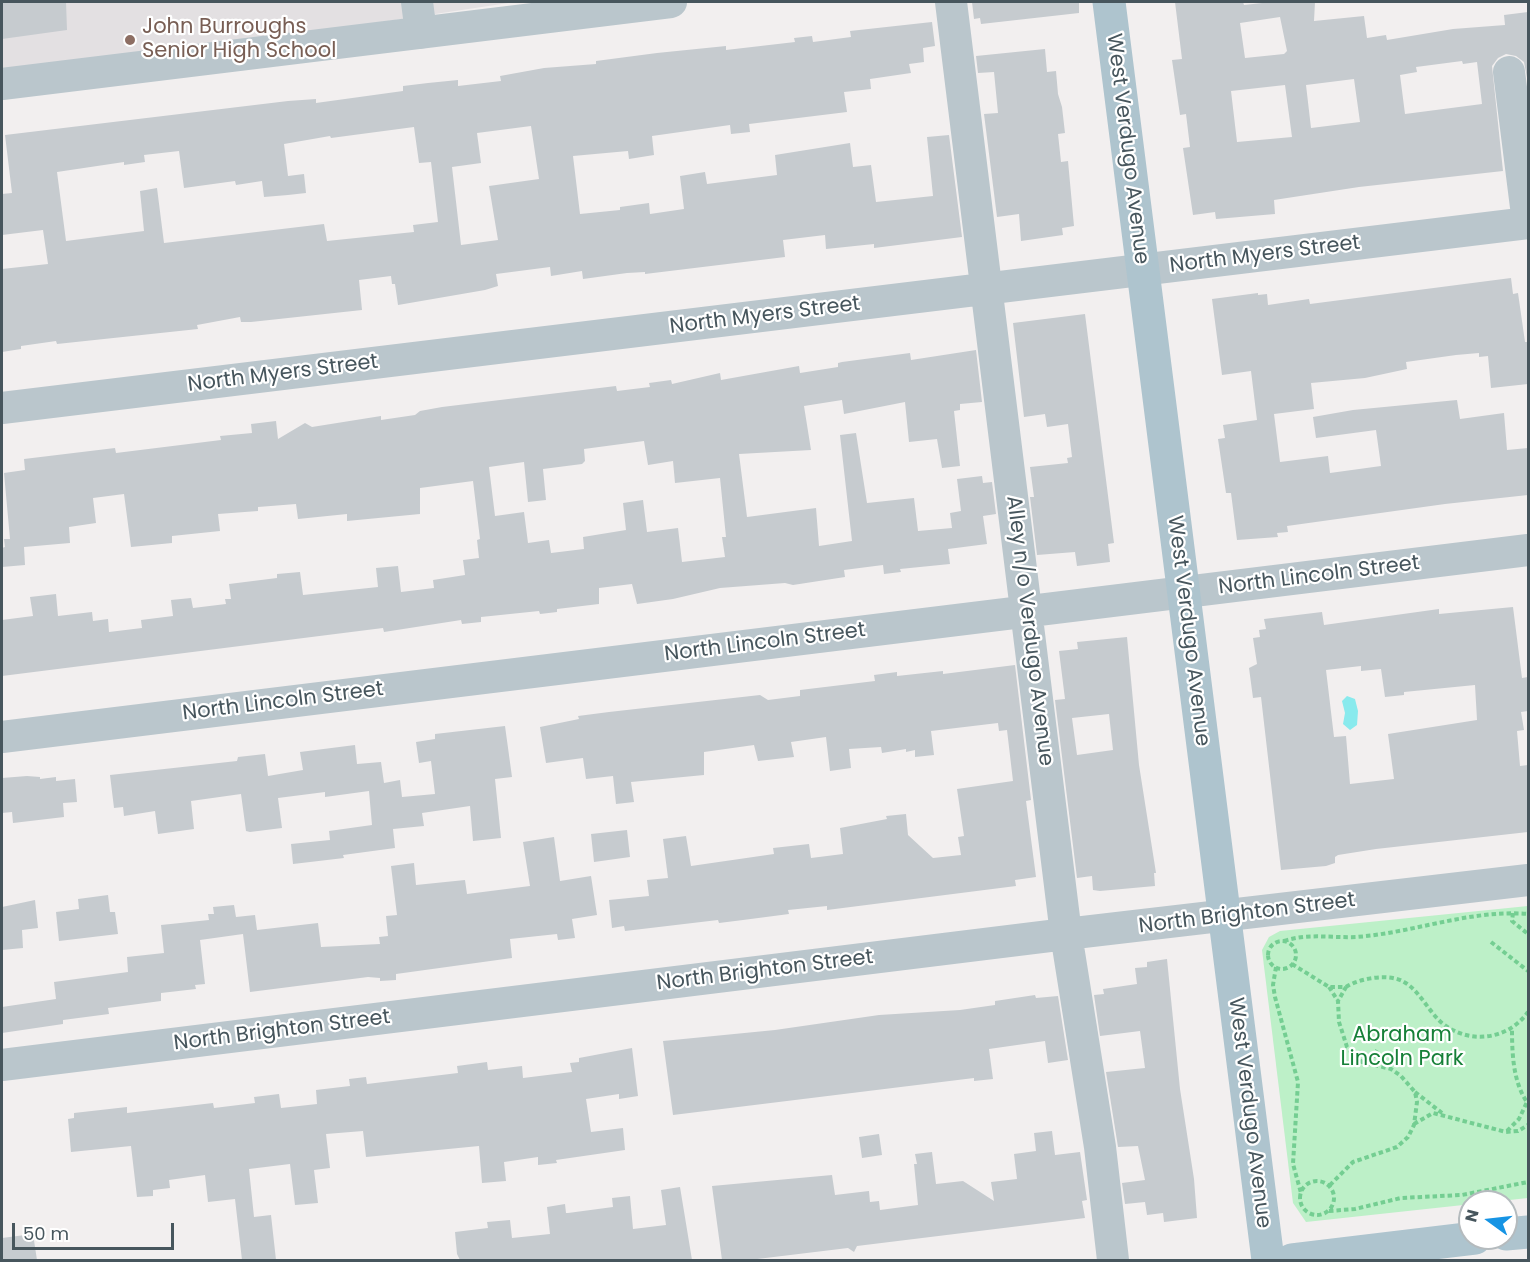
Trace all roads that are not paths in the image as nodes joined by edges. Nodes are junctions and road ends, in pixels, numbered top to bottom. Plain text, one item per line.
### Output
1 (417, 2) edge
2 (671, 2) edge
3 (951, 2) edge
4 (1109, 2) edge
5 (421, 33) junction
6 (1509, 72) dead end
7 (2, 84) edge
8 (1528, 223) edge
9 (1142, 270) junction
10 (986, 289) junction
11 (2, 408) edge
12 (1528, 550) edge
13 (1183, 592) junction
14 (1026, 611) junction
15 (2, 737) edge
16 (1528, 880) edge
17 (1223, 917) junction
18 (1066, 934) junction
19 (2, 1065) edge
20 (1458, 1240) edge
21 (1113, 1260) edge
22 (1268, 1260) edge
23 (1292, 1260) edge

1 - 5 street
2 - 5 street
3 - 10 street, Alley n/o Verdugo Avenue
4 - 9 main road, West Verdugo Avenue
5 - 7 street
6 - 8 street
8 - 9 street, North Myers Street
9 - 10 street, North Myers Street
9 - 13 main road, West Verdugo Avenue
10 - 11 street, North Myers Street
10 - 14 street, Alley n/o Verdugo Avenue
12 - 13 street, North Lincoln Street
13 - 14 street, North Lincoln Street
13 - 17 main road, West Verdugo Avenue
14 - 15 street, North Lincoln Street
14 - 18 street, Alley n/o Verdugo Avenue
16 - 17 street, North Brighton Street
17 - 18 street, North Brighton Street
17 - 22 main road, West Verdugo Avenue
18 - 19 street, North Brighton Street
18 - 21 street, Alley n/o Verdugo Avenue
20 - 23 main road

